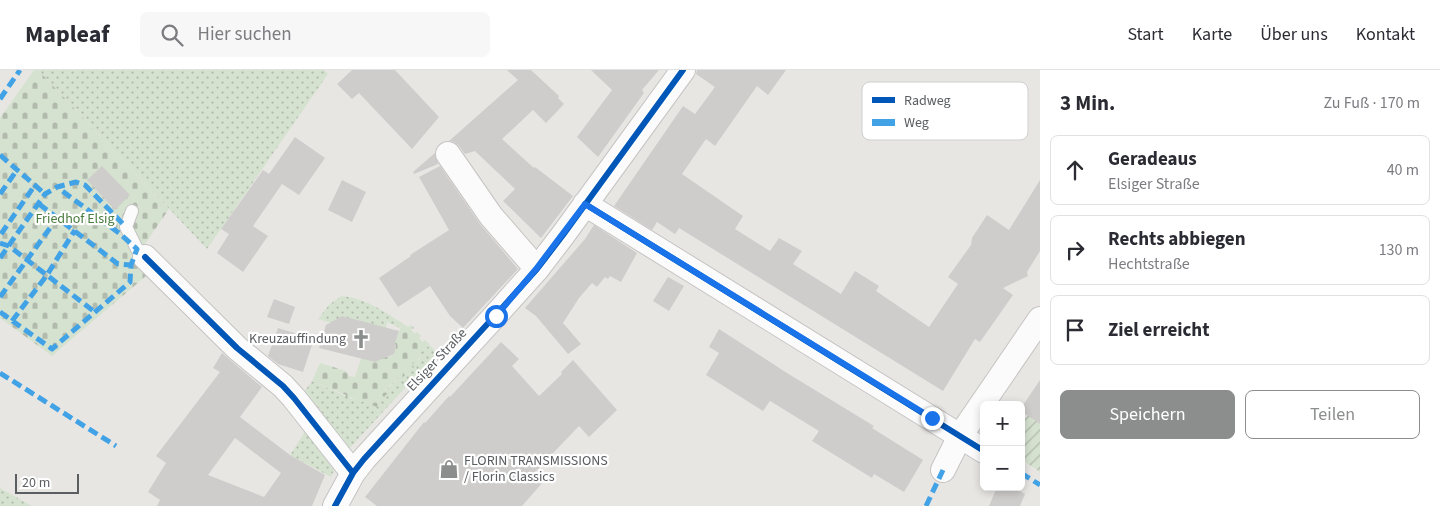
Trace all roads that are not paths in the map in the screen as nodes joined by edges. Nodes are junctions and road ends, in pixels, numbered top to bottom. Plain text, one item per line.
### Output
1 (683, 70) edge
2 (448, 154) dead end
3 (585, 204) junction
4 (132, 211) dead end
5 (145, 257) joint
6 (536, 269) junction
7 (1040, 319) edge
8 (960, 436) junction
9 (980, 448) edge
10 (943, 470) dead end
11 (353, 473) junction
12 (335, 506) edge

1 - 3 street, Elsiger Straße
2 - 6 street
3 - 6 street, Elsiger Straße
3 - 8 street
4 - 5 lane
5 - 11 street
6 - 11 street, Elsiger Straße
7 - 8 street
8 - 9 street
8 - 10 street
11 - 12 street, Elsiger Straße

